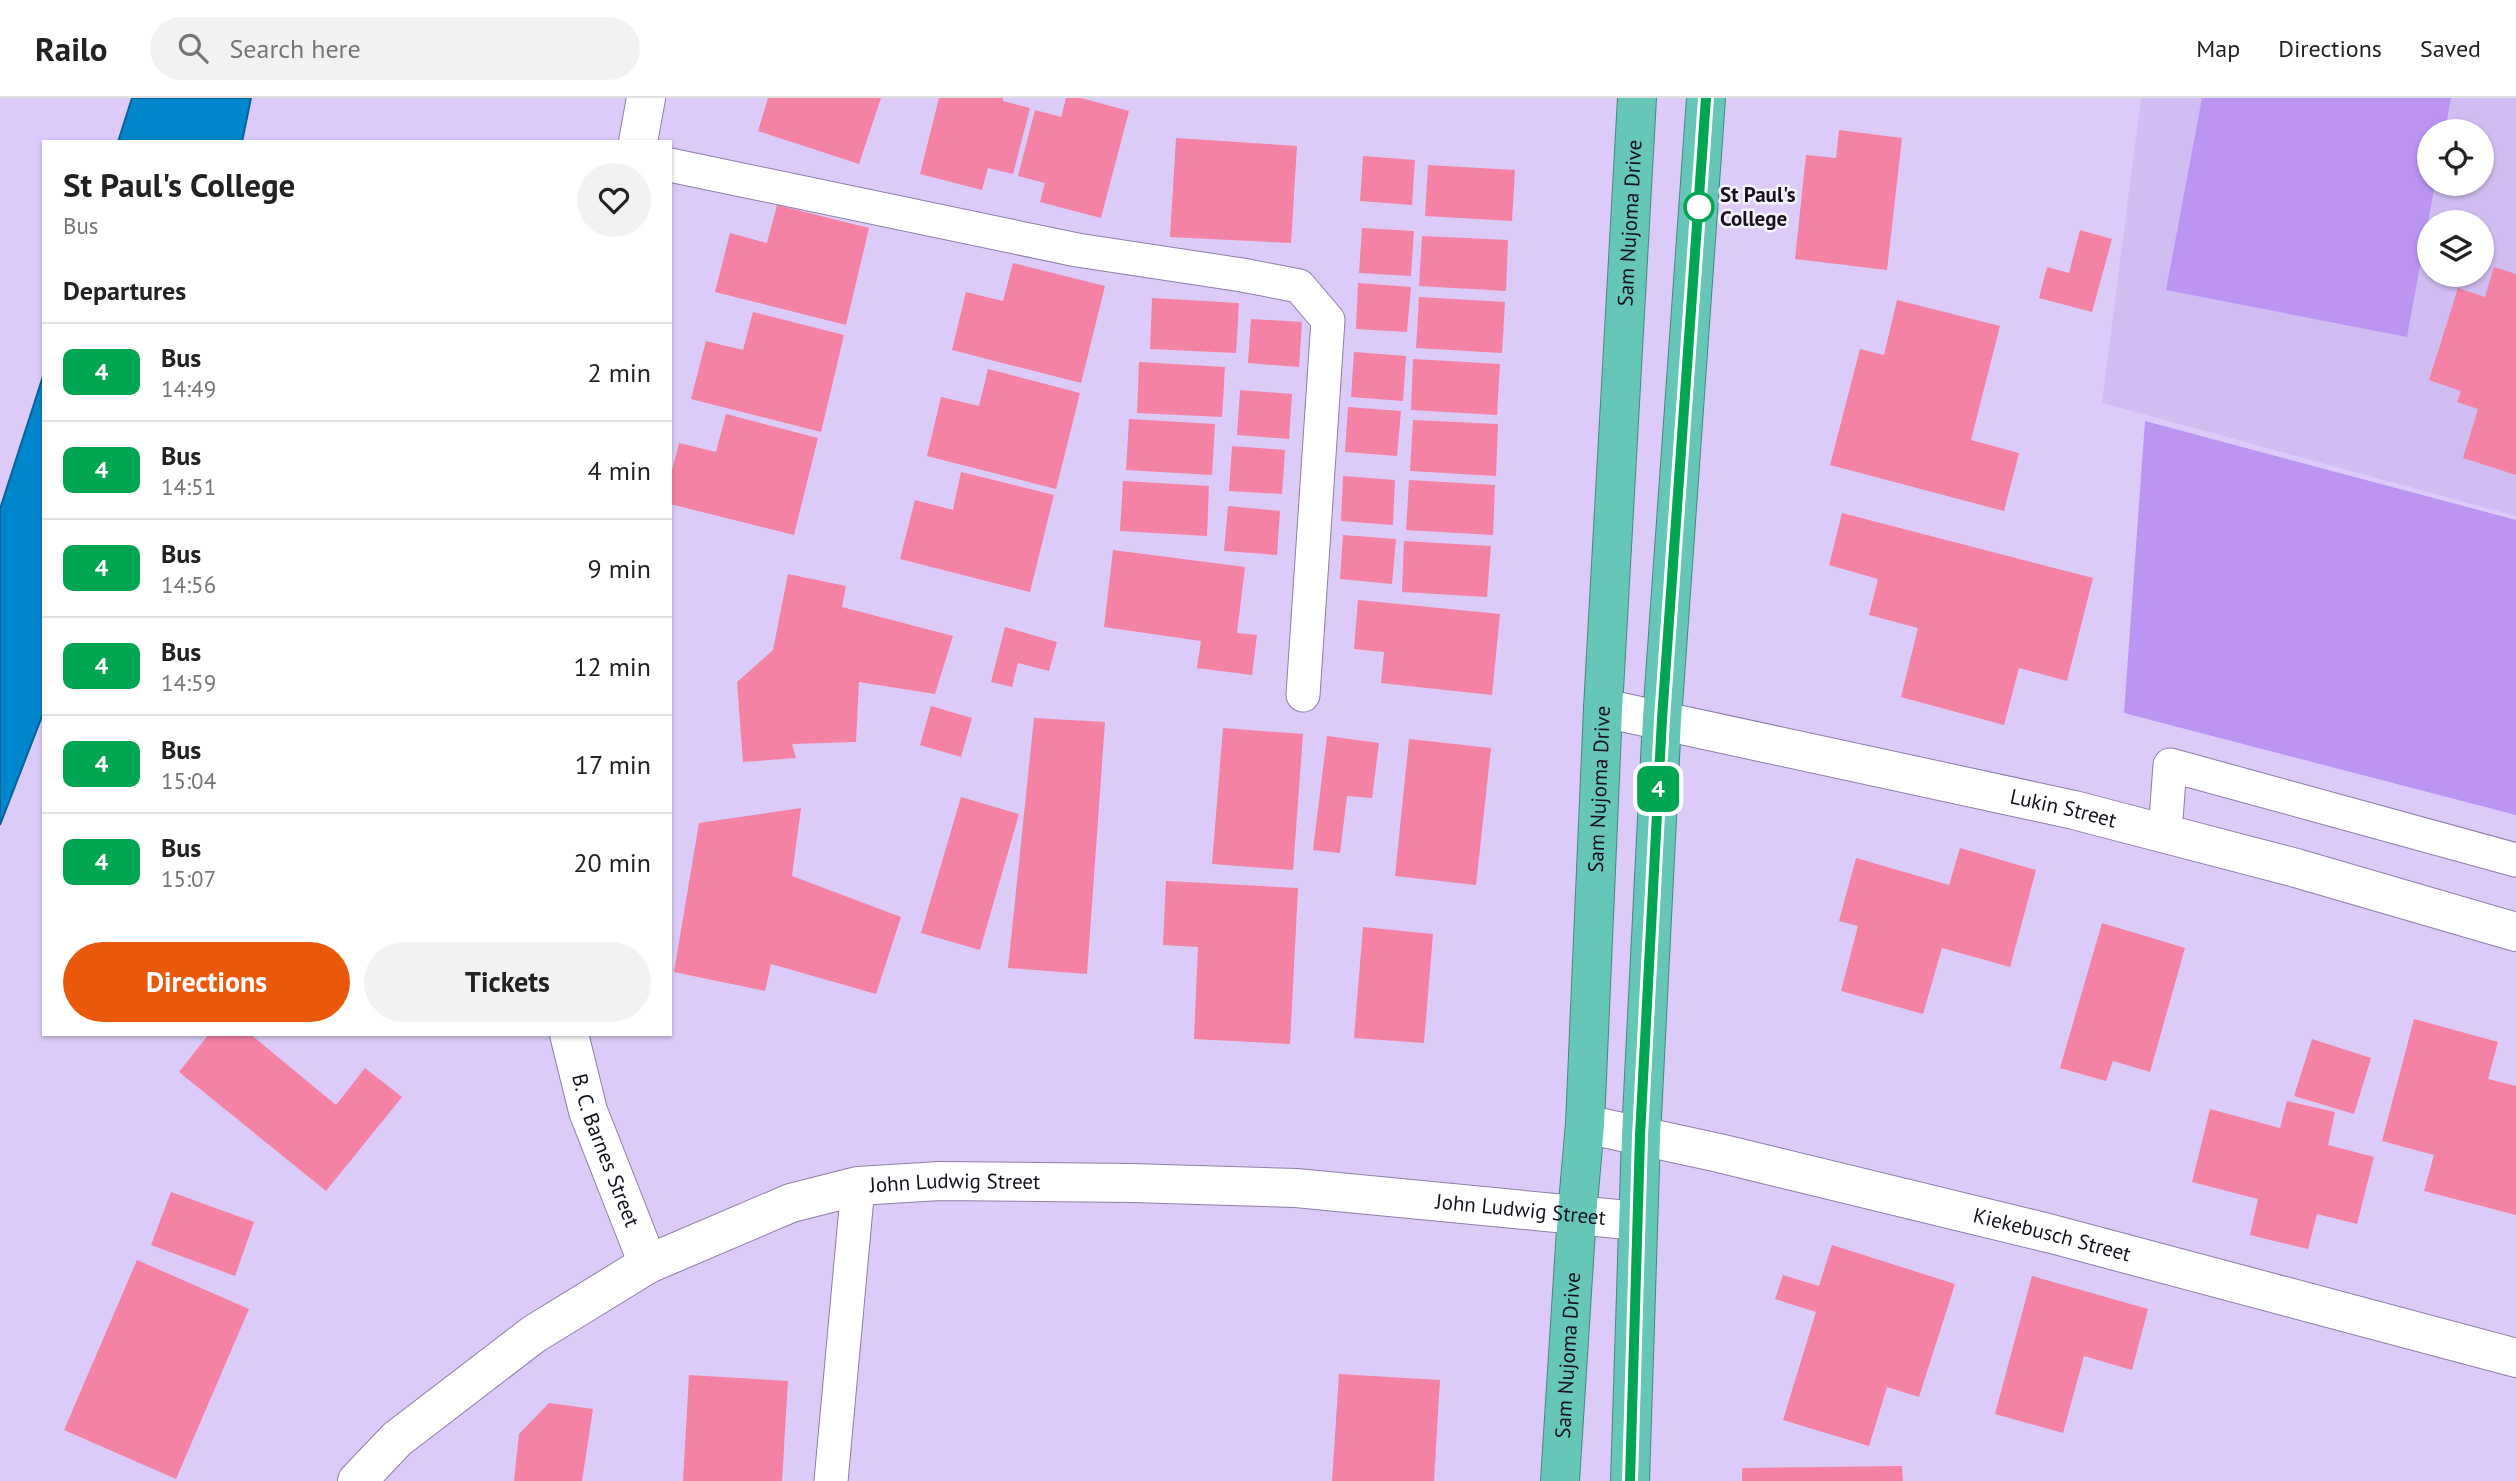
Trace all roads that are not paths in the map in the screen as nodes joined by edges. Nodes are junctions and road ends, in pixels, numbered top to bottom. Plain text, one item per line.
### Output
1 (646, 98) edge
2 (1637, 98) edge
3 (1706, 98) edge
4 (638, 140) edge
5 (672, 165) edge
6 (1303, 695) dead end
7 (1603, 708) junction
8 (1662, 719) junction
9 (2165, 833) junction
10 (2516, 860) edge
11 (2516, 932) edge
12 (569, 1036) edge
13 (1585, 1124) junction
14 (1640, 1136) junction
15 (858, 1186) junction
16 (1577, 1214) junction
17 (1638, 1221) junction
18 (648, 1264) junction
19 (2516, 1358) edge
20 (357, 1481) edge
21 (831, 1481) edge
22 (1560, 1481) edge
23 (1630, 1481) edge

1 - 4 street
2 - 7 highway, Sam Nujoma Drive
3 - 8 highway
5 - 6 lane
7 - 8 street, Lukin Street
7 - 13 highway, Sam Nujoma Drive
8 - 9 street, Lukin Street
8 - 14 highway
9 - 10 lane
9 - 11 street, Lukin Street
12 - 18 street, B. C. Barnes Street
13 - 14 street, Kiekebusch Street
13 - 16 highway, Sam Nujoma Drive
14 - 17 highway
14 - 19 street, Kiekebusch Street
15 - 16 street, John Ludwig Street
15 - 18 street, John Ludwig Street
15 - 21 lane
16 - 17 street, John Ludwig Street
16 - 22 highway, Sam Nujoma Drive
17 - 23 highway
18 - 20 street, John Ludwig Street

